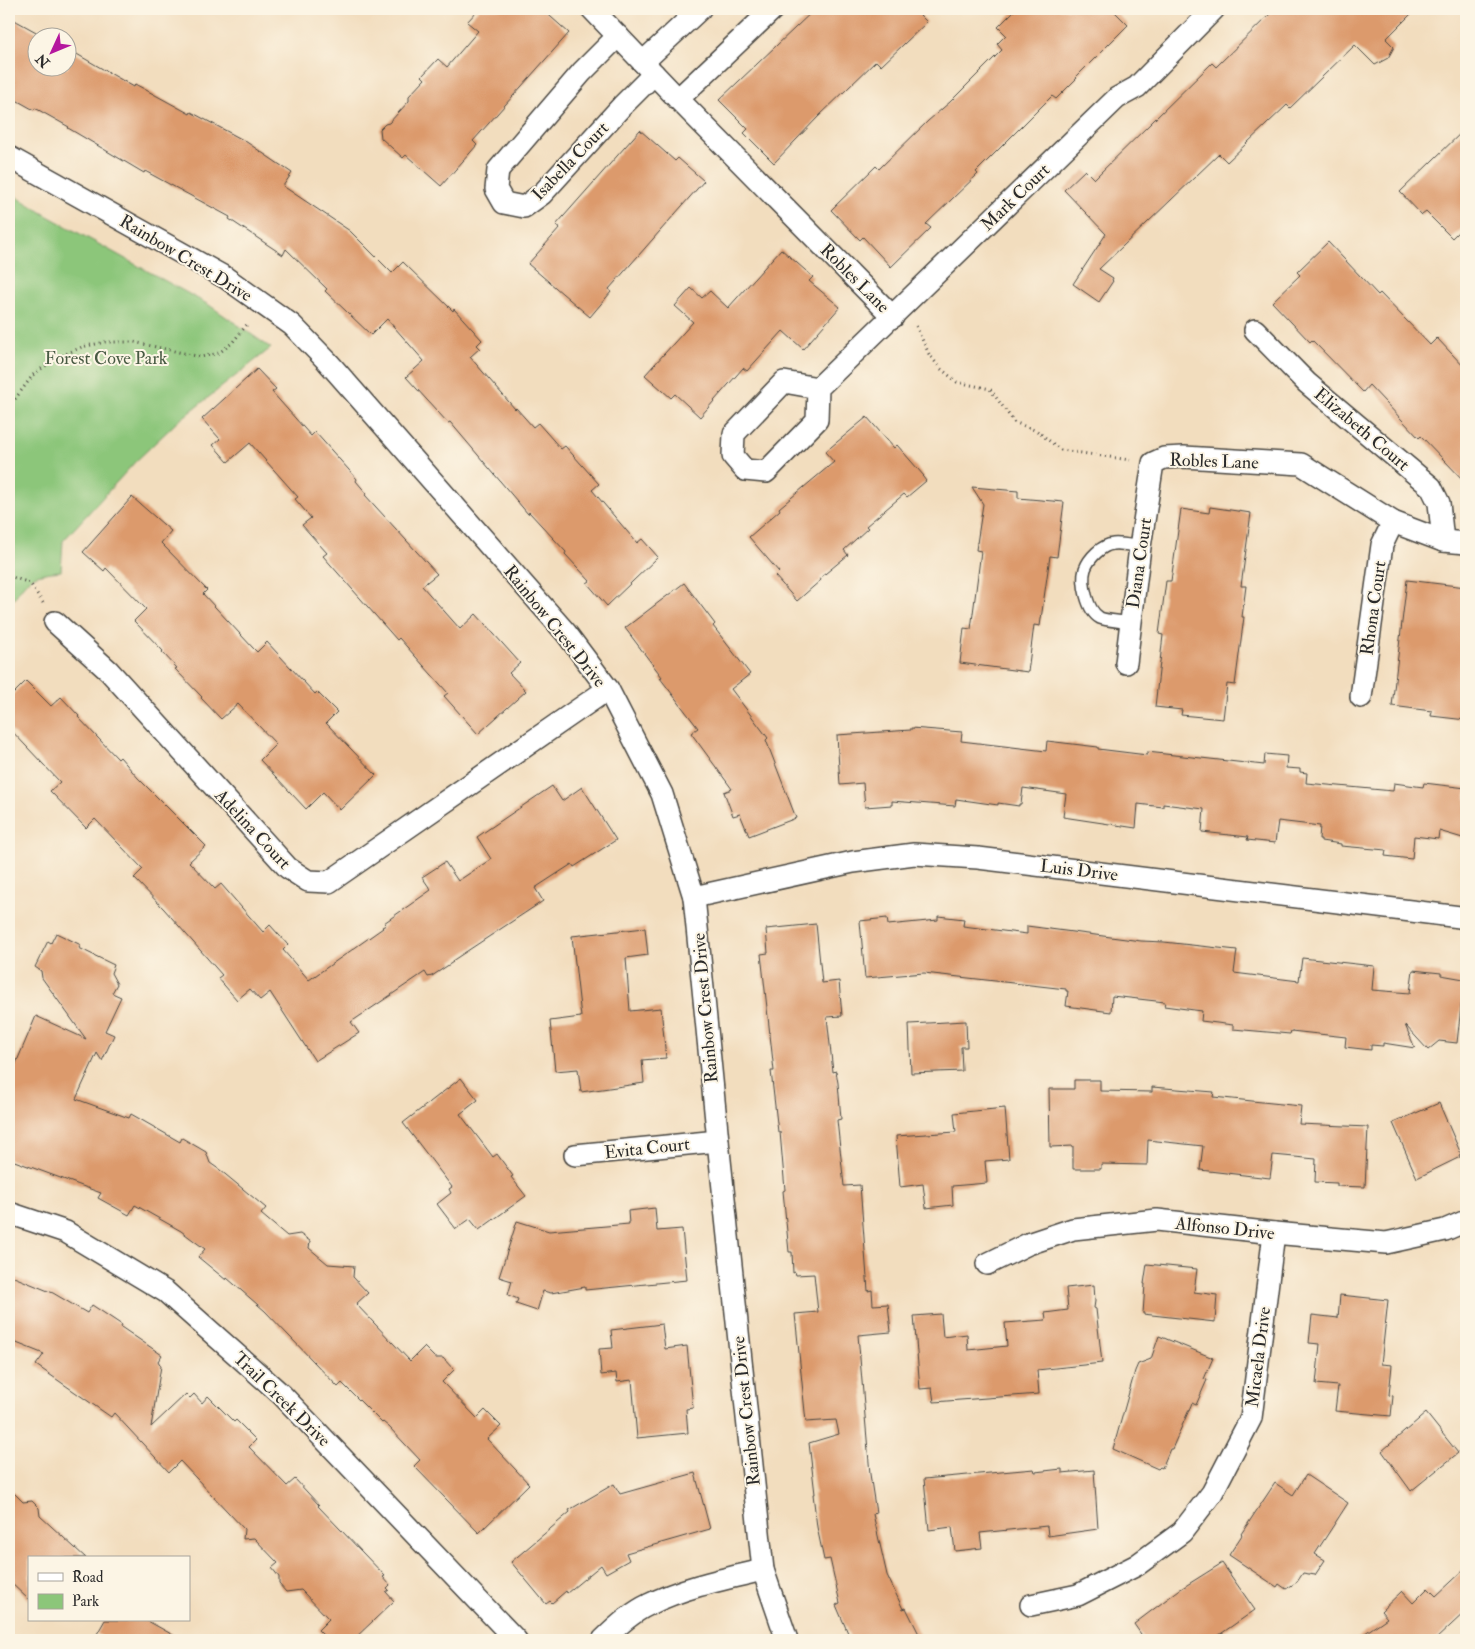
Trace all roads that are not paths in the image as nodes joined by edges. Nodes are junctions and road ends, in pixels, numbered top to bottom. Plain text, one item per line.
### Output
1 (592, 9) edge
2 (700, 9) edge
3 (773, 9) edge
4 (1214, 9) edge
5 (618, 36) junction
6 (648, 68) junction
7 (678, 99) junction
8 (9, 157) edge
9 (893, 317) junction
10 (1255, 330) dead end
11 (818, 388) junction
12 (1153, 463) joint
13 (1393, 522) junction
14 (1443, 541) junction
15 (1466, 543) edge
16 (1140, 547) junction
17 (56, 622) road end
18 (1131, 623) junction
19 (1126, 663) dead end
20 (608, 689) junction
21 (1361, 697) dead end
22 (694, 897) junction
23 (1466, 919) edge
24 (718, 1141) junction
25 (575, 1155) dead end
26 (9, 1213) edge
27 (1466, 1221) edge
28 (1274, 1234) junction
29 (987, 1264) dead end
30 (762, 1570) junction
31 (1031, 1604) dead end
32 (516, 1640) edge
33 (602, 1640) edge
34 (788, 1640) edge

1 - 5 street, Robles Lane
2 - 6 street, Isabella Court
3 - 7 street
4 - 9 street, Mark Court
5 - 6 street, Robles Lane
5 - 6 street, Isabella Court
6 - 7 street, Robles Lane
7 - 9 street, Robles Lane
8 - 20 street, Rainbow Crest Drive
9 - 11 street, Mark Court
10 - 14 street, Elizabeth Court
11 - 11 street
12 - 13 street, Robles Lane
12 - 16 street, Diana Court
13 - 14 street, Robles Lane
13 - 21 street, Rhona Court
14 - 15 street, Robles Lane
16 - 18 street, Diana Court
16 - 18 lane
17 - 20 street, Adelina Court
18 - 19 street, Diana Court
20 - 22 street, Rainbow Crest Drive
22 - 23 street, Luis Drive
22 - 24 street, Rainbow Crest Drive
24 - 25 street, Evita Court
24 - 30 street, Rainbow Crest Drive
26 - 32 street, Trail Creek Drive
27 - 28 street, Alfonso Drive
28 - 29 street, Alfonso Drive
28 - 31 street, Micaela Drive
30 - 33 street
30 - 34 street, Rainbow Crest Drive

